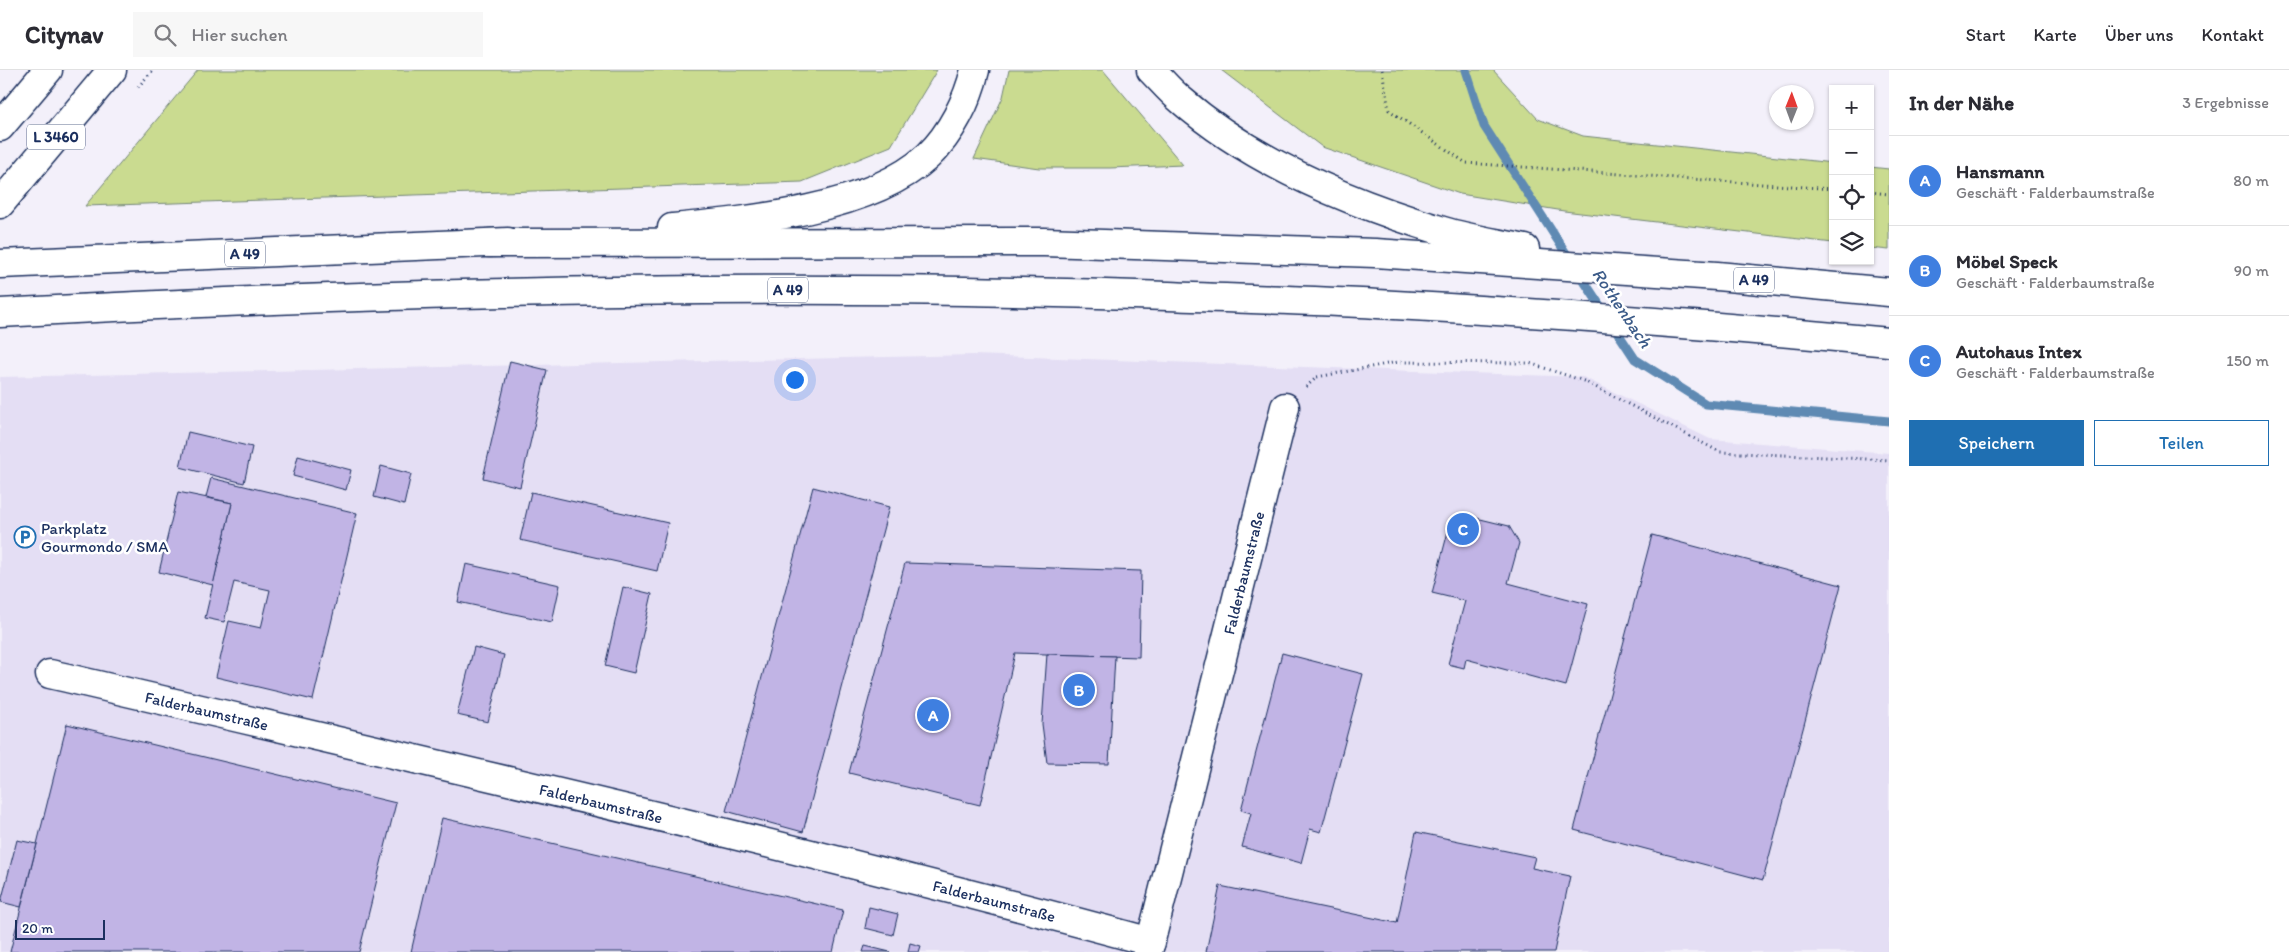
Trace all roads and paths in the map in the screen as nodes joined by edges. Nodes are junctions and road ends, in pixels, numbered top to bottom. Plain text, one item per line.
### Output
1 (48, 70) edge
2 (112, 70) edge
3 (975, 70) edge
4 (1151, 70) edge
5 (1382, 70) edge
6 (0, 127) edge
7 (1829, 189) edge
8 (1874, 192) edge
9 (1889, 194) edge
10 (0, 204) edge
11 (490, 243) junction
12 (1547, 259) junction
13 (0, 264) edge
14 (1889, 292) edge
15 (0, 313) edge
16 (1889, 342) edge
17 (1285, 407) joint
18 (1889, 460) edge
19 (50, 674) dead end
20 (1150, 947) edge

1 - 6 main road, L 3460
2 - 10 main road, L 3460
3 - 11 main road
4 - 12 main road
5 - 7 path
8 - 9 path
11 - 12 main road, A 49
11 - 13 main road, A 49
12 - 14 main road, A 49
15 - 16 main road, A 49
17 - 18 path
17 - 20 main road, Falderbaumstraße
19 - 20 main road, Falderbaumstraße

